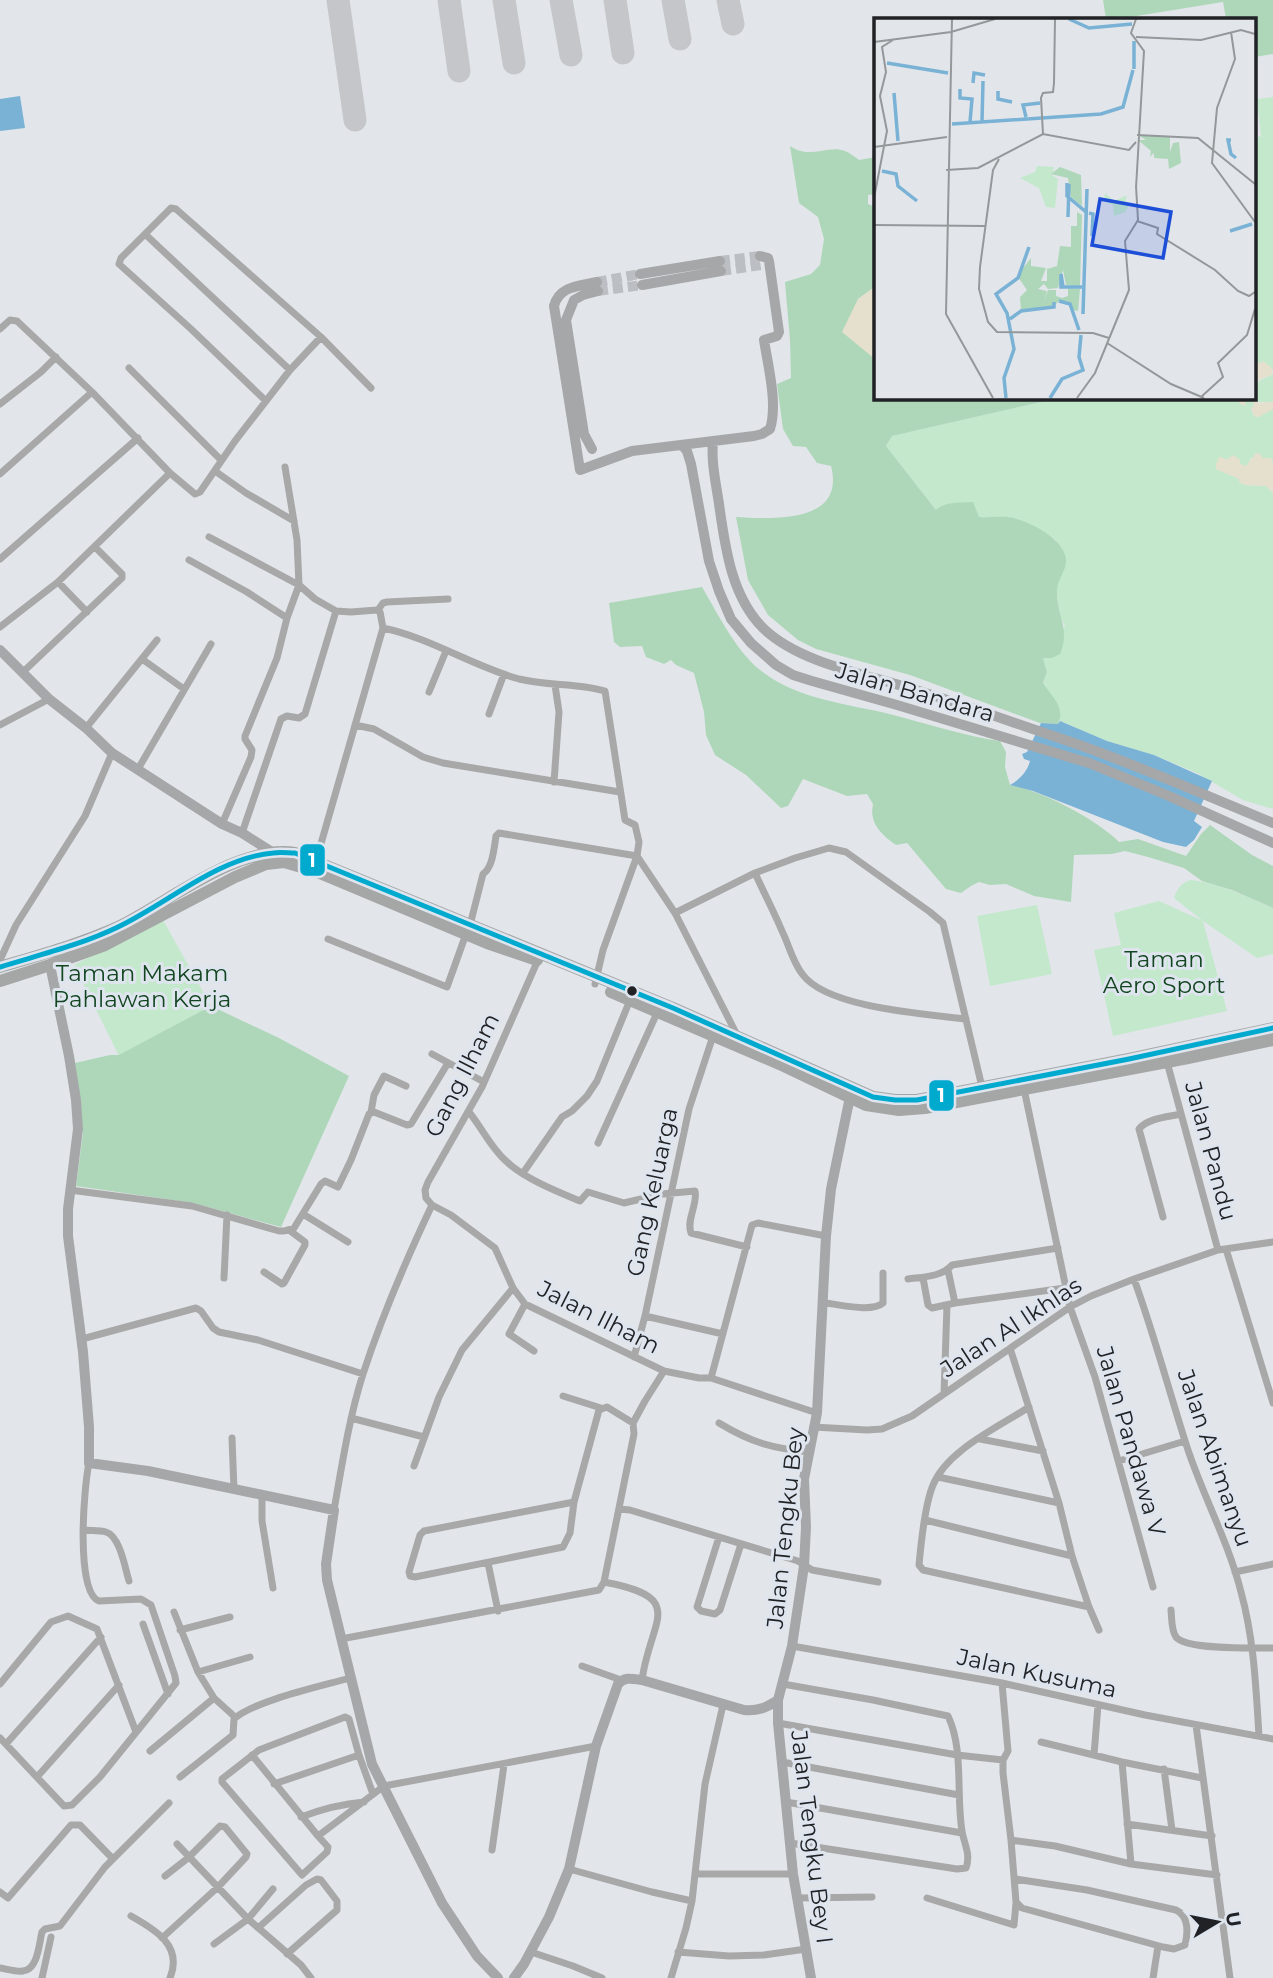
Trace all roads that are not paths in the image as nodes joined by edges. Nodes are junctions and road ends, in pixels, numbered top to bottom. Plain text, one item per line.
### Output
1 (145, 234) junction
2 (764, 262) dead end
3 (720, 266) tunnel mouth
4 (641, 279) tunnel mouth
5 (0, 329) edge
6 (321, 337) junction
7 (56, 357) junction
8 (129, 368) dead end
9 (290, 370) junction
10 (371, 388) dead end
11 (92, 392) junction
12 (266, 401) junction
13 (0, 404) edge
14 (138, 438) junction
15 (575, 438) junction
16 (712, 441) junction
17 (682, 445) junction
18 (592, 449) junction
19 (609, 459) junction
20 (221, 460) junction
21 (285, 467) dead end
22 (215, 471) junction
23 (170, 473) junction
24 (0, 474) edge
25 (294, 521) junction
26 (209, 537) dead end
27 (95, 547) junction
28 (0, 559) edge
29 (189, 560) dead end
30 (58, 582) junction
31 (299, 585) junction
32 (448, 598) dead end
33 (378, 610) junction
34 (336, 611) junction
35 (87, 612) junction
36 (287, 618) junction
37 (0, 627) edge
38 (383, 628) junction
39 (157, 640) dead end
40 (211, 644) dead end
41 (0, 650) edge
42 (446, 651) junction
43 (142, 659) junction
44 (23, 672) junction
45 (504, 674) junction
46 (555, 685) junction
47 (901, 685) junction
48 (184, 689) junction
49 (429, 692) dead end
50 (49, 699) junction
51 (897, 705) junction
52 (489, 714) dead end
53 (355, 724) junction
54 (0, 725) edge
55 (86, 728) junction
56 (112, 753) junction
57 (138, 769) junction
58 (554, 782) junction
59 (620, 792) junction
60 (1273, 823) edge
61 (222, 824) junction
62 (242, 833) junction
63 (1273, 844) edge
64 (637, 856) junction
65 (273, 858) junction
66 (316, 861) junction
67 (755, 873) junction
68 (674, 913) junction
69 (468, 929) junction
70 (328, 939) dead end
71 (0, 960) edge
72 (538, 960) junction
73 (50, 965) junction
74 (0, 967) edge
75 (0, 981) edge
76 (596, 981) junction
77 (630, 1000) junction
78 (657, 1013) junction
79 (966, 1019) junction
80 (1273, 1028) edge
81 (713, 1037) junction
82 (1273, 1040) edge
83 (737, 1042) junction
84 (432, 1054) dead end
85 (1167, 1062) junction
86 (448, 1063) junction
87 (484, 1082) junction
88 (405, 1086) dead end
89 (982, 1087) junction
90 (1024, 1088) junction
91 (851, 1092) junction
92 (371, 1112) junction
93 (469, 1112) junction
94 (1181, 1114) junction
95 (598, 1143) dead end
96 (523, 1173) junction
97 (70, 1190) junction
98 (672, 1193) junction
99 (432, 1205) junction
100 (303, 1214) junction
101 (226, 1215) junction
102 (1163, 1217) dead end
103 (289, 1230) junction
104 (826, 1236) junction
105 (348, 1242) dead end
106 (1273, 1242) edge
107 (747, 1247) junction
108 (1058, 1248) junction
109 (1222, 1250) junction
110 (948, 1270) junction
111 (264, 1272) dead end
112 (883, 1273) dead end
113 (224, 1278) dead end
114 (923, 1278) junction
115 (908, 1279) dead end
116 (1134, 1279) junction
117 (513, 1288) junction
118 (1065, 1288) junction
119 (824, 1303) junction
120 (525, 1304) junction
121 (951, 1304) junction
122 (1070, 1307) junction
123 (645, 1316) junction
124 (723, 1334) junction
125 (82, 1339) junction
126 (1010, 1348) junction
127 (534, 1351) dead end
128 (634, 1357) junction
129 (664, 1371) junction
130 (363, 1374) junction
131 (711, 1378) junction
132 (944, 1394) junction
133 (563, 1396) dead end
134 (1273, 1404) edge
135 (1029, 1407) junction
136 (601, 1408) junction
137 (817, 1413) junction
138 (351, 1418) junction
139 (634, 1423) junction
140 (719, 1423) dead end
141 (813, 1427) junction
142 (424, 1437) junction
143 (232, 1438) dead end
144 (979, 1439) junction
145 (1185, 1441) junction
146 (1043, 1451) junction
147 (809, 1452) junction
148 (1119, 1461) junction
149 (89, 1463) junction
150 (414, 1466) dead end
151 (938, 1477) junction
152 (234, 1489) junction
153 (262, 1494) junction
154 (574, 1502) junction
155 (1059, 1503) junction
156 (619, 1509) junction
157 (334, 1510) junction
158 (925, 1520) junction
159 (83, 1530) junction
160 (719, 1537) junction
161 (741, 1544) junction
162 (1072, 1556) junction
163 (488, 1563) junction
164 (1273, 1564) edge
165 (804, 1566) junction
166 (1236, 1572) junction
167 (129, 1581) dead end
168 (604, 1582) junction
169 (878, 1582) dead end
170 (1153, 1587) dead end
171 (273, 1588) dead end
172 (1089, 1607) junction
173 (1171, 1610) dead end
174 (498, 1611) junction
175 (174, 1612) dead end
176 (230, 1617) dead end
177 (143, 1624) dead end
178 (180, 1630) junction
179 (1099, 1630) dead end
180 (101, 1637) junction
181 (341, 1639) junction
182 (792, 1646) junction
183 (1252, 1648) junction
184 (1273, 1648) edge
185 (250, 1657) dead end
186 (582, 1665) dead end
187 (198, 1672) junction
188 (350, 1678) junction
189 (621, 1680) junction
190 (642, 1680) junction
191 (1002, 1683) junction
192 (0, 1684) edge
193 (783, 1684) junction
194 (119, 1685) junction
195 (168, 1694) junction
196 (214, 1698) junction
197 (778, 1700) junction
198 (723, 1705) junction
199 (1098, 1705) junction
200 (234, 1717) junction
201 (778, 1723) junction
202 (1196, 1726) junction
203 (136, 1732) junction
204 (1259, 1735) junction
205 (0, 1738) edge
206 (1273, 1739) edge
207 (1041, 1742) dead end
208 (6, 1744) junction
209 (596, 1746) junction
210 (150, 1751) dead end
211 (251, 1755) junction
212 (359, 1755) junction
213 (957, 1755) junction
214 (1094, 1755) junction
215 (1003, 1760) junction
216 (782, 1762) junction
217 (1122, 1762) junction
218 (504, 1765) junction
219 (1164, 1769) junction
220 (37, 1777) junction
221 (180, 1777) dead end
222 (1202, 1778) junction
223 (274, 1784) junction
224 (384, 1786) junction
225 (373, 1794) junction
226 (959, 1795) junction
227 (364, 1802) junction
228 (786, 1802) junction
229 (169, 1803) dead end
230 (301, 1817) junction
231 (1127, 1824) junction
232 (1172, 1830) junction
233 (962, 1833) junction
234 (318, 1836) junction
235 (1212, 1836) junction
236 (1011, 1840) junction
237 (790, 1843) junction
238 (177, 1844) dead end
239 (492, 1850) dead end
240 (188, 1858) junction
241 (113, 1859) junction
242 (1131, 1864) junction
243 (569, 1869) junction
244 (696, 1874) junction
245 (793, 1874) junction
246 (1217, 1875) junction
247 (165, 1877) dead end
248 (1015, 1879) junction
249 (218, 1887) junction
250 (273, 1889) dead end
251 (0, 1892) edge
252 (872, 1897) dead end
253 (797, 1898) junction
254 (927, 1898) dead end
255 (692, 1901) junction
256 (1016, 1902) junction
257 (131, 1916) dead end
258 (247, 1919) junction
259 (258, 1928) junction
260 (51, 1937) dead end
261 (162, 1938) junction
262 (214, 1944) dead end
263 (1158, 1946) junction
264 (806, 1949) junction
265 (531, 1952) junction
266 (678, 1952) junction
267 (287, 1954) junction
268 (0, 1968) edge
269 (42, 1978) edge
270 (170, 1978) edge
271 (312, 1978) edge
272 (498, 1978) edge
273 (514, 1978) edge
274 (602, 1978) edge
275 (671, 1978) edge
276 (811, 1978) edge
277 (1153, 1978) edge
278 (1230, 1978) edge

1 - 6 street
1 - 9 street
1 - 12 street
2 - 16 street
3 - 4 street
5 - 7 street
6 - 9 street
6 - 10 street
7 - 11 street
7 - 13 street
8 - 20 street
9 - 12 street
11 - 14 street
11 - 24 street
12 - 20 street
14 - 23 street
14 - 28 street
15 - 18 street
15 - 18 street
15 - 19 street
16 - 17 street
16 - 47 street, Jalan Bandara
17 - 19 street
17 - 51 street, Jalan Bandara
18 - 19 street
20 - 22 street
21 - 25 street
22 - 23 street
22 - 25 street
23 - 27 street
25 - 31 street
26 - 31 street
27 - 30 street
27 - 35 street
29 - 36 street
30 - 35 street
30 - 37 street
31 - 34 street
31 - 36 street
32 - 33 street
33 - 34 street
33 - 38 street
34 - 62 street
35 - 44 street
36 - 61 street
38 - 42 street
38 - 53 street
39 - 43 street
40 - 48 street
41 - 44 street
42 - 45 street
42 - 49 street
43 - 48 street
43 - 55 street
44 - 50 street
45 - 46 street
45 - 52 street
46 - 58 street
46 - 59 street
47 - 51 street
47 - 60 street, Jalan Bandara
48 - 57 street
50 - 54 street
50 - 55 street
51 - 63 street, Jalan Bandara
53 - 58 street
53 - 66 street
55 - 56 street
56 - 57 street
56 - 71 street
57 - 61 street
58 - 59 street
59 - 64 street
61 - 62 street
62 - 65 street
64 - 68 street
64 - 69 street
64 - 76 street
65 - 66 highway
65 - 69 highway
65 - 73 highway
65 - 74 highway
66 - 69 highway
67 - 68 street
67 - 79 street
67 - 79 street
68 - 83 street
69 - 70 street
69 - 72 highway
69 - 76 highway
72 - 76 highway
72 - 87 street, Gang Ilham
73 - 75 highway
73 - 97 street
76 - 77 highway
76 - 83 highway
77 - 78 highway
77 - 96 street
78 - 81 highway
78 - 95 street
79 - 89 street
80 - 89 highway
81 - 83 highway
81 - 98 street, Gang Keluarga
82 - 85 highway
83 - 91 highway
84 - 86 street
85 - 90 highway
85 - 94 street, Jalan Pandu
86 - 87 street
86 - 92 street
87 - 93 street, Gang Ilham
88 - 92 street
89 - 91 highway
90 - 91 highway
90 - 108 street, Jalan Pandawa V
91 - 104 street, Jalan Tengku Bey
92 - 100 street
93 - 96 street
93 - 99 street, Gang Ilham
94 - 102 street
94 - 109 street, Jalan Pandu
96 - 98 street
97 - 101 street
97 - 125 street
98 - 107 street
98 - 123 street, Gang Keluarga
99 - 117 street, Jalan Ilham
99 - 130 street
100 - 103 street
100 - 105 street
101 - 103 street
101 - 113 street
103 - 111 street
104 - 107 street
104 - 119 street, Jalan Tengku Bey
106 - 109 street, Jalan Al Ikhlas
107 - 124 street
108 - 110 street
108 - 118 street, Jalan Pandawa V
109 - 116 street, Jalan Al Ikhlas
109 - 134 street, Jalan Pandu
110 - 114 street
110 - 121 street
112 - 119 street
114 - 115 street
114 - 121 street
116 - 122 street, Jalan Al Ikhlas
116 - 145 street, Jalan Abimanyu
117 - 120 street, Jalan Ilham
117 - 142 street
118 - 121 street
118 - 122 street, Jalan Pandawa V
119 - 137 street, Jalan Tengku Bey
120 - 127 street
120 - 128 street, Jalan Ilham
121 - 132 street
122 - 126 street, Jalan Al Ikhlas
122 - 148 street, Jalan Pandawa V
123 - 124 street
123 - 128 street, Gang Keluarga
124 - 131 street
125 - 130 street
125 - 149 street
126 - 132 street, Jalan Al Ikhlas
126 - 135 street
128 - 129 street, Jalan Ilham
129 - 131 street, Jalan Ilham
129 - 139 street
130 - 138 street
131 - 137 street, Jalan Ilham
132 - 141 street, Jalan Al Ikhlas
133 - 136 street
135 - 144 street
135 - 146 street
136 - 139 street
136 - 154 street
137 - 141 street, Jalan Tengku Bey
138 - 142 street
138 - 157 street
139 - 156 street
140 - 147 street
141 - 147 street, Jalan Tengku Bey
142 - 150 street
143 - 152 street
144 - 146 street
144 - 151 street
145 - 148 street
145 - 166 street, Jalan Abimanyu
146 - 155 street
147 - 165 street, Jalan Tengku Bey
148 - 170 street, Jalan Pandawa V
149 - 152 street
149 - 159 street
151 - 155 street
151 - 158 street
152 - 153 street
153 - 157 street
153 - 171 street
154 - 163 street
154 - 163 street
155 - 162 street
156 - 160 street
156 - 168 street
157 - 181 street
158 - 162 street
158 - 172 street
159 - 167 street
159 - 195 street
160 - 161 street
160 - 161 street
161 - 165 street
162 - 172 street
163 - 174 street
164 - 166 street
165 - 169 street
165 - 182 street, Jalan Tengku Bey
166 - 183 street, Jalan Abimanyu
168 - 174 street
168 - 190 street
172 - 179 street
173 - 183 street
174 - 181 street
175 - 178 street
176 - 178 street
177 - 195 street
178 - 187 street
180 - 192 street
180 - 194 street
180 - 208 street
181 - 188 street
182 - 191 street, Jalan Kusuma
182 - 193 street, Jalan Tengku Bey
183 - 184 street
183 - 204 street, Jalan Abimanyu
185 - 187 street
186 - 189 street
187 - 196 street
188 - 200 street
188 - 224 street
189 - 190 street
189 - 209 street
190 - 198 street
191 - 199 street, Jalan Kusuma
191 - 215 street
193 - 197 street, Jalan Tengku Bey
193 - 213 street
194 - 203 street
194 - 220 street
195 - 203 street
196 - 200 street
196 - 210 street
197 - 198 street
197 - 201 street, Jalan Tengku Bey I
198 - 244 street
199 - 202 street, Jalan Kusuma
199 - 214 street
200 - 221 street
201 - 213 street
201 - 216 street, Jalan Tengku Bey I
202 - 204 street, Jalan Kusuma
202 - 222 street
203 - 220 street
204 - 206 street, Jalan Kusuma
205 - 208 street
207 - 214 street
208 - 220 street
209 - 218 street
209 - 243 street
211 - 212 street
211 - 223 street
211 - 234 street
212 - 223 street
212 - 225 street
213 - 215 street
213 - 226 street
214 - 217 street
215 - 236 street
216 - 226 street
216 - 228 street, Jalan Tengku Bey I
217 - 219 street
217 - 231 street
218 - 224 street
218 - 239 street
219 - 222 street
219 - 232 street
222 - 235 street
223 - 230 street
224 - 225 street
224 - 272 street
225 - 227 street
226 - 233 street
227 - 230 street
227 - 234 street
228 - 233 street
228 - 237 street, Jalan Tengku Bey I
229 - 241 street
230 - 234 street
231 - 232 street
231 - 242 street
232 - 235 street
233 - 237 street
235 - 246 street
236 - 242 street
236 - 248 street
237 - 245 street, Jalan Tengku Bey I
238 - 240 street
240 - 247 street
240 - 249 street
240 - 249 street
241 - 251 street
241 - 268 street
242 - 246 street
243 - 255 street
243 - 265 street
244 - 245 street
244 - 255 street
245 - 253 street, Jalan Tengku Bey I
246 - 278 street
248 - 256 street
248 - 263 street
249 - 258 street
249 - 261 street
250 - 258 street
252 - 253 street
253 - 264 street, Jalan Tengku Bey I
254 - 256 street
255 - 266 street
256 - 263 street
257 - 261 street
258 - 259 street
258 - 262 street
259 - 267 street
259 - 267 street
260 - 269 street
261 - 270 street
263 - 277 street
264 - 266 street
264 - 276 street, Jalan Tengku Bey I
265 - 273 street
265 - 274 street
266 - 275 street
267 - 271 street

